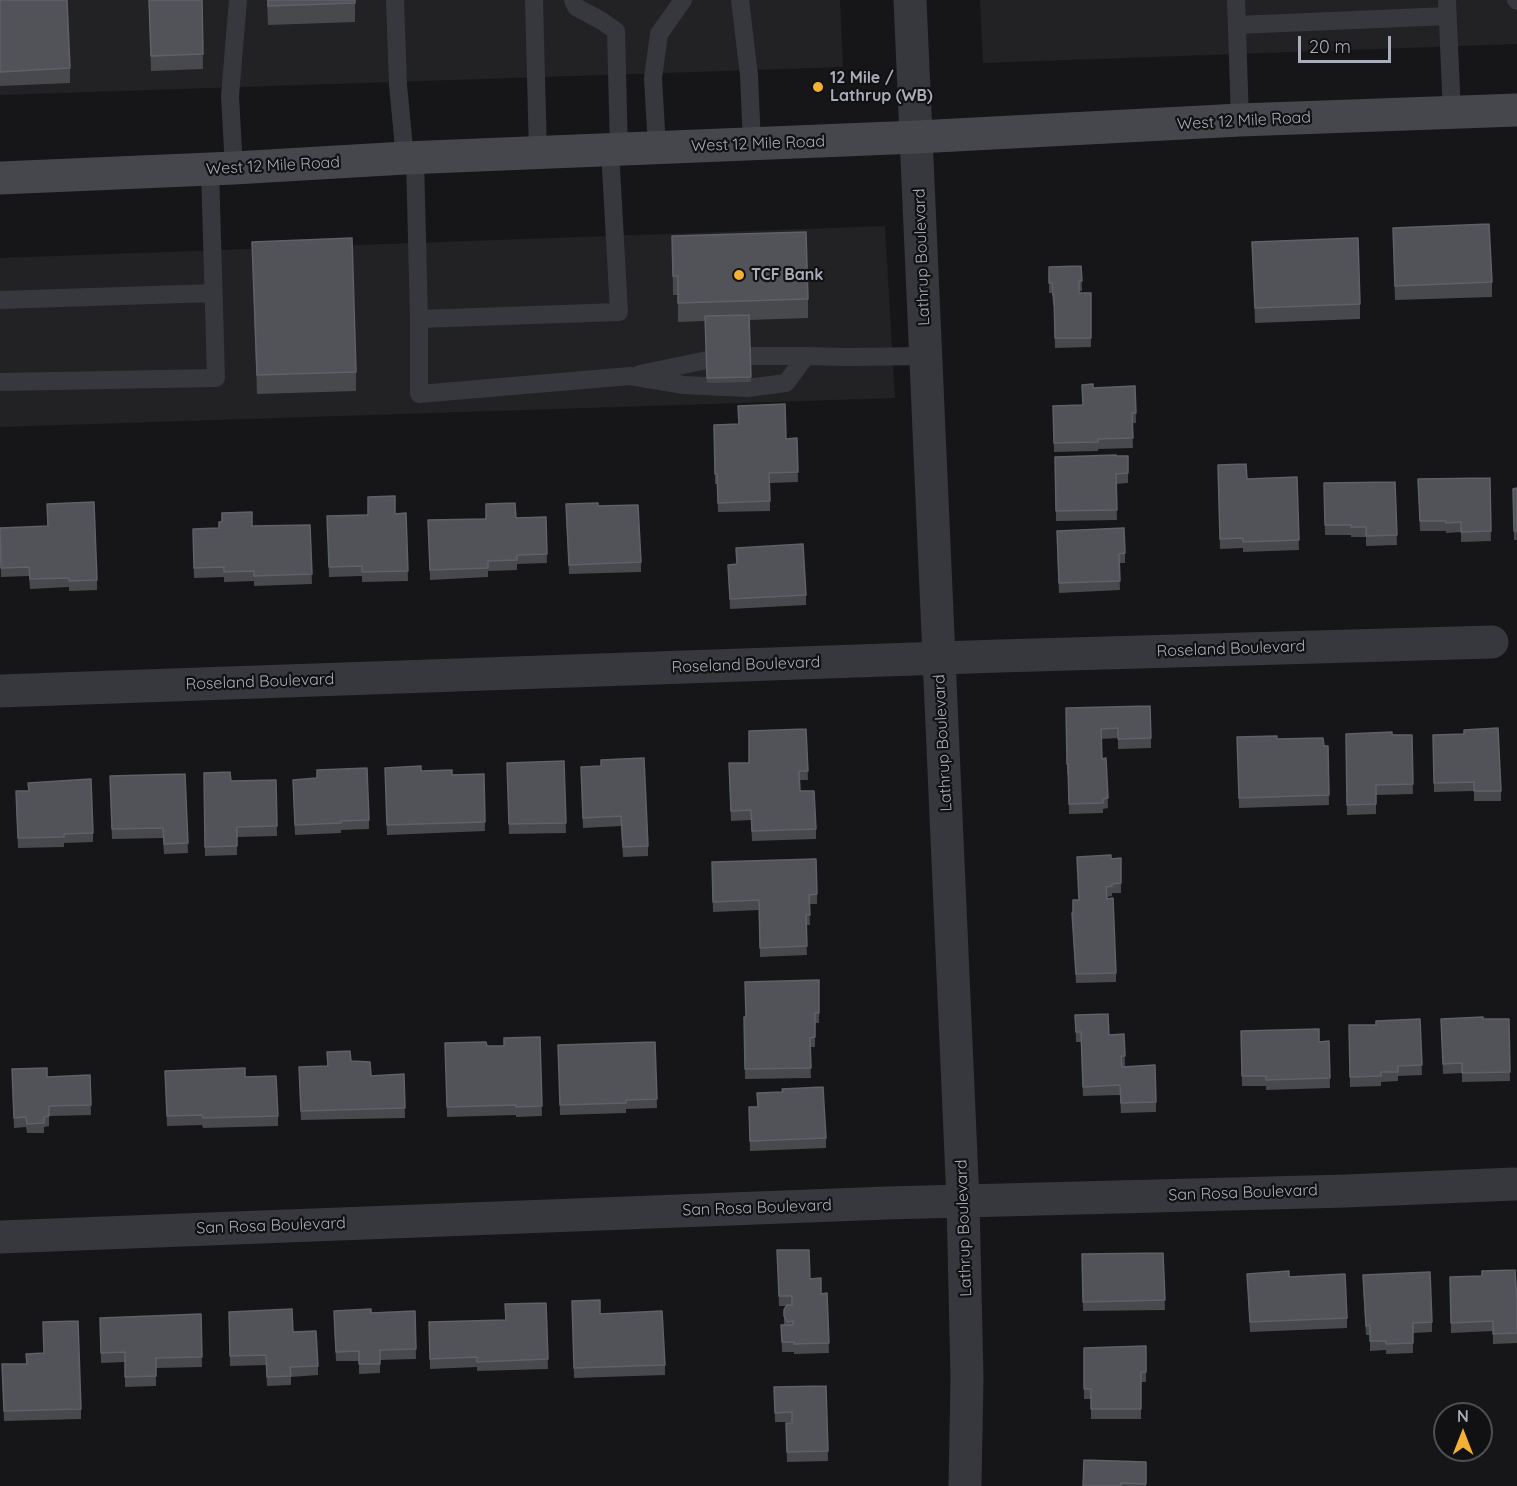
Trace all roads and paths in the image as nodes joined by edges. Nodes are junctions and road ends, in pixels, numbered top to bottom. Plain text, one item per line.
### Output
1 (238, 0) edge
2 (395, 0) edge
3 (534, 0) edge
4 (573, 0) edge
5 (683, 0) edge
6 (740, 0) edge
7 (910, 0) edge
8 (1236, 0) edge
9 (1448, 8) edge
10 (1237, 25) junction
11 (1517, 110) edge
12 (1452, 112) junction
13 (1240, 120) junction
14 (917, 137) junction
15 (752, 144) junction
16 (657, 148) junction
17 (614, 150) junction
18 (538, 153) junction
19 (410, 158) junction
20 (222, 169) junction
21 (0, 178) edge
22 (213, 293) junction
23 (0, 300) edge
24 (419, 319) junction
25 (750, 356) edge
26 (806, 356) junction
27 (927, 356) junction
28 (706, 360) edge
29 (630, 376) junction
30 (0, 382) edge
31 (1492, 642) dead end
32 (938, 658) junction
33 (0, 691) edge
34 (1514, 1184) dead end
35 (963, 1201) junction
36 (0, 1237) edge
37 (965, 1486) edge

1 - 20 lane
2 - 19 lane
3 - 18 lane
4 - 17 lane
5 - 16 lane
6 - 15 lane
7 - 14 street, Lathrup Boulevard
8 - 10 lane
9 - 10 lane
9 - 12 lane
10 - 13 lane
11 - 12 main road, West 12 Mile Road
12 - 13 main road, West 12 Mile Road
13 - 14 main road, West 12 Mile Road
14 - 15 main road, West 12 Mile Road
14 - 27 street, Lathrup Boulevard
15 - 16 main road, West 12 Mile Road
16 - 17 main road, West 12 Mile Road
17 - 18 main road, West 12 Mile Road
17 - 24 lane
18 - 19 main road, West 12 Mile Road
19 - 20 main road, West 12 Mile Road
19 - 24 lane
20 - 21 main road, West 12 Mile Road
20 - 22 lane
22 - 23 lane
22 - 30 lane
24 - 29 lane
25 - 26 lane
26 - 27 lane
26 - 29 lane
27 - 32 street, Lathrup Boulevard
28 - 29 lane
31 - 32 street, Roseland Boulevard
32 - 33 street, Roseland Boulevard
32 - 35 street, Lathrup Boulevard
34 - 35 street, San Rosa Boulevard
35 - 36 street, San Rosa Boulevard
35 - 37 street, Lathrup Boulevard

